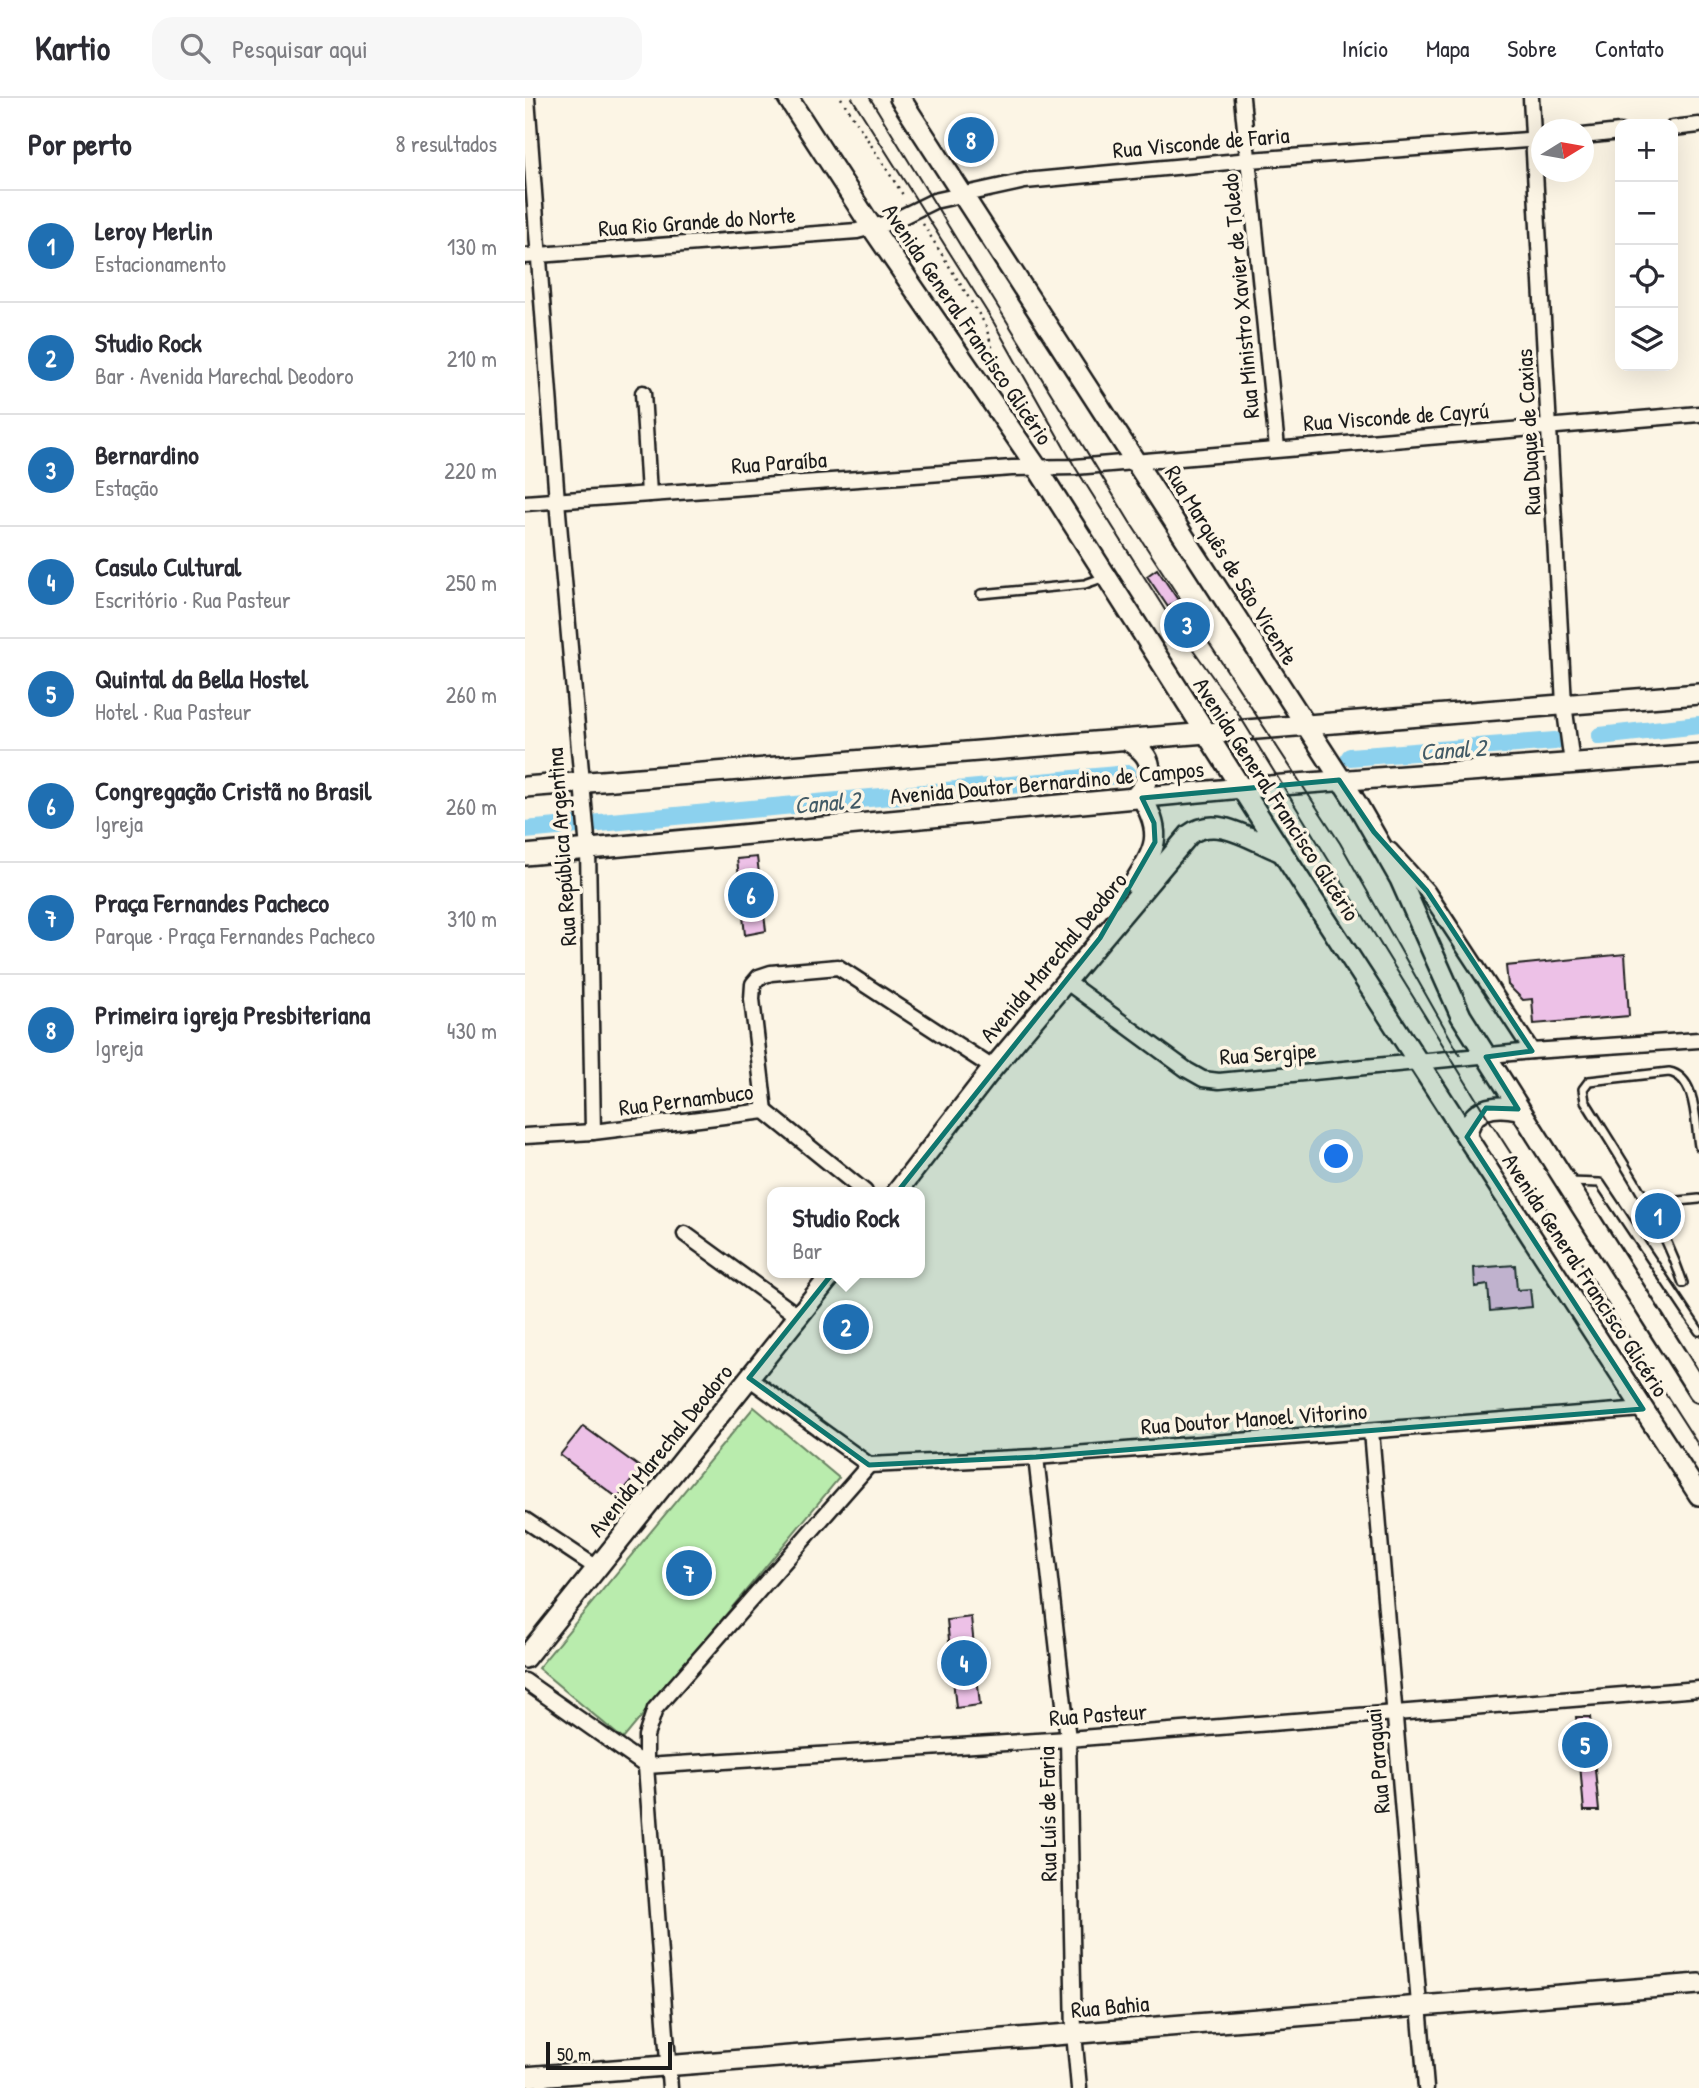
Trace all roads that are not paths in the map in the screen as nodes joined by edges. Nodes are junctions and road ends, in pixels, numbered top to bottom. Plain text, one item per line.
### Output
1 (527, 98) edge
2 (788, 98) edge
3 (900, 98) edge
4 (1242, 98) edge
5 (1531, 98) edge
6 (1534, 119) edge
7 (1699, 125) edge
8 (1678, 127) edge
9 (1615, 133) edge
10 (1594, 135) edge
11 (1531, 140) edge
12 (1250, 160) junction
13 (1540, 182) edge
14 (961, 196) junction
15 (873, 229) junction
16 (541, 255) junction
17 (525, 256) edge
18 (643, 393) dead end
19 (1699, 414) edge
20 (1551, 427) junction
21 (1277, 448) junction
22 (1138, 461) junction
23 (1036, 466) junction
24 (649, 494) junction
25 (557, 500) junction
26 (525, 503) edge
27 (1106, 577) junction
28 (981, 594) dead end
29 (1699, 694) edge
30 (1564, 704) junction
31 (1304, 725) junction
32 (1205, 733) junction
33 (1126, 740) junction
34 (1699, 754) edge
35 (1572, 763) junction
36 (1339, 780) junction
37 (525, 788) edge
38 (1242, 788) junction
39 (581, 792) junction
40 (1138, 798) junction
41 (1374, 832) junction
42 (587, 841) junction
43 (1282, 852) junction
44 (525, 855) edge
45 (1100, 938) junction
46 (1067, 982) junction
47 (1699, 1040) edge
48 (1532, 1051) junction
49 (1486, 1056) junction
50 (1419, 1064) junction
51 (993, 1068) junction
52 (1518, 1109) junction
53 (765, 1111) junction
54 (593, 1132) junction
55 (525, 1136) edge
56 (1467, 1137) junction
57 (1699, 1146) edge
58 (1565, 1182) junction
59 (859, 1187) edge
60 (901, 1187) edge
61 (1699, 1199) edge
62 (1649, 1204) junction
63 (685, 1234) dead end
64 (829, 1278) edge
65 (1683, 1283) dead end
66 (798, 1316) junction
67 (1699, 1331) edge
68 (749, 1378) junction
69 (1699, 1392) edge
70 (1643, 1409) junction
71 (1371, 1431) junction
72 (1036, 1457) junction
73 (869, 1465) junction
74 (1699, 1495) edge
75 (525, 1520) edge
76 (597, 1567) junction
77 (525, 1658) edge
78 (525, 1682) edge
79 (1699, 1689) edge
80 (1397, 1714) junction
81 (1068, 1739) junction
82 (646, 1766) junction
83 (1699, 1984) edge
84 (1420, 2006) junction
85 (1074, 2033) junction
86 (668, 2066) junction
87 (525, 2077) edge
88 (670, 2088) edge
89 (1079, 2088) edge
90 (1426, 2088) edge

1 - 16 street, Rua República Argentina
2 - 15 main road, Avenida General Francisco Glicério
3 - 14 main road, Rua Marquês de São Vicente
4 - 12 street, Rua Ministro Xavier de Toledo
5 - 6 street, Rua Duque de Caxias
7 - 8 street
9 - 10 street
11 - 12 street, Rua Visconde de Faria
12 - 14 street, Rua Visconde de Faria
12 - 21 street, Rua Ministro Xavier de Toledo
13 - 20 street, Rua Duque de Caxias
14 - 15 street, Rua Visconde de Faria
14 - 22 main road, Rua Marquês de São Vicente
15 - 16 street, Rua Rio Grande do Norte
15 - 23 main road, Avenida General Francisco Glicério
16 - 17 street, Rua Rio Grande do Norte
16 - 25 street, Rua República Argentina
18 - 24 street
19 - 20 street, Rua Visconde de Cayrú
20 - 21 street, Rua Visconde de Cayrú
20 - 30 street, Rua Duque de Caxias
21 - 22 street, Rua Visconde de Cayrú
22 - 23 street, Rua Visconde de Cayrú
22 - 31 main road, Rua Marquês de São Vicente
23 - 24 street, Rua Paraíba
23 - 27 main road, Avenida General Francisco Glicério
24 - 25 street, Rua Paraíba
25 - 26 street, Rua Paraíba
25 - 39 street, Rua República Argentina
27 - 28 lane
27 - 32 main road, Avenida General Francisco Glicério
29 - 30 main road, Avenida Doutor Bernardino de Campos
30 - 31 main road, Avenida Doutor Bernardino de Campos
30 - 35 street, Rua Duque de Caxias
31 - 32 main road, Avenida Doutor Bernardino de Campos
31 - 36 main road, Rua Marquês de São Vicente
32 - 33 main road, Avenida Doutor Bernardino de Campos
32 - 38 main road, Avenida General Francisco Glicério
33 - 39 main road, Avenida Doutor Bernardino de Campos
33 - 40 main road
34 - 35 main road, Avenida Doutor Bernardino de Campos
35 - 36 main road, Avenida Doutor Bernardino de Campos
36 - 38 main road, Avenida Doutor Bernardino de Campos
36 - 41 main road, Rua Marquês de São Vicente
37 - 39 main road, Avenida Doutor Bernardino de Campos
38 - 40 main road, Avenida Doutor Bernardino de Campos
38 - 43 main road, Avenida General Francisco Glicério
39 - 42 street, Rua República Argentina
40 - 42 main road, Avenida Doutor Bernardino de Campos
40 - 45 main road
41 - 48 street, Rua Marquês de São Vicente
41 - 49 main road, Avenida General Francisco Glicério
42 - 44 main road, Avenida Doutor Bernardino de Campos
42 - 54 street, Rua República Argentina
43 - 45 main road, Avenida Marechal Deodoro
43 - 50 main road, Avenida General Francisco Glicério
45 - 46 main road, Avenida Marechal Deodoro
46 - 50 street, Rua Sergipe
46 - 51 main road, Avenida Marechal Deodoro
47 - 48 street, Rua Sergipe
48 - 49 street, Rua Sergipe
49 - 50 street, Rua Sergipe
49 - 52 main road, Avenida General Francisco Glicério
50 - 56 main road, Avenida General Francisco Glicério
51 - 53 street
51 - 60 main road, Avenida Marechal Deodoro
52 - 56 main road
52 - 58 main road, Avenida General Francisco Glicério
53 - 54 street, Rua Pernambuco
53 - 59 street, Rua Pernambuco
54 - 55 street, Rua Pernambuco
56 - 70 main road, Avenida General Francisco Glicério
57 - 62 lane
58 - 67 lane
58 - 69 main road, Avenida General Francisco Glicério
61 - 62 lane
62 - 65 lane
63 - 66 street
64 - 66 main road, Avenida Marechal Deodoro
66 - 68 main road, Avenida Marechal Deodoro
68 - 73 street
68 - 76 main road, Avenida Marechal Deodoro
70 - 71 street, Rua Doutor Manoel Vitorino
70 - 74 main road, Avenida General Francisco Glicério
71 - 72 street, Rua Doutor Manoel Vitorino
71 - 80 street, Rua Paraguai
72 - 73 street, Rua Doutor Manoel Vitorino
72 - 81 street, Rua Luís de Faria
73 - 82 street
75 - 76 street
76 - 77 main road, Avenida Marechal Deodoro
78 - 82 street
79 - 80 street, Rua Pasteur
80 - 81 street, Rua Pasteur
80 - 84 street, Rua Paraguai
81 - 82 street, Rua Pasteur
81 - 85 street, Rua Luís de Faria
82 - 86 street
83 - 84 main road, Rua Bahia
84 - 85 main road, Rua Bahia
84 - 90 street, Rua Paraguai
85 - 86 main road, Rua Bahia
85 - 89 street, Rua Luís de Faria
86 - 87 main road, Rua Bahia
86 - 88 street

